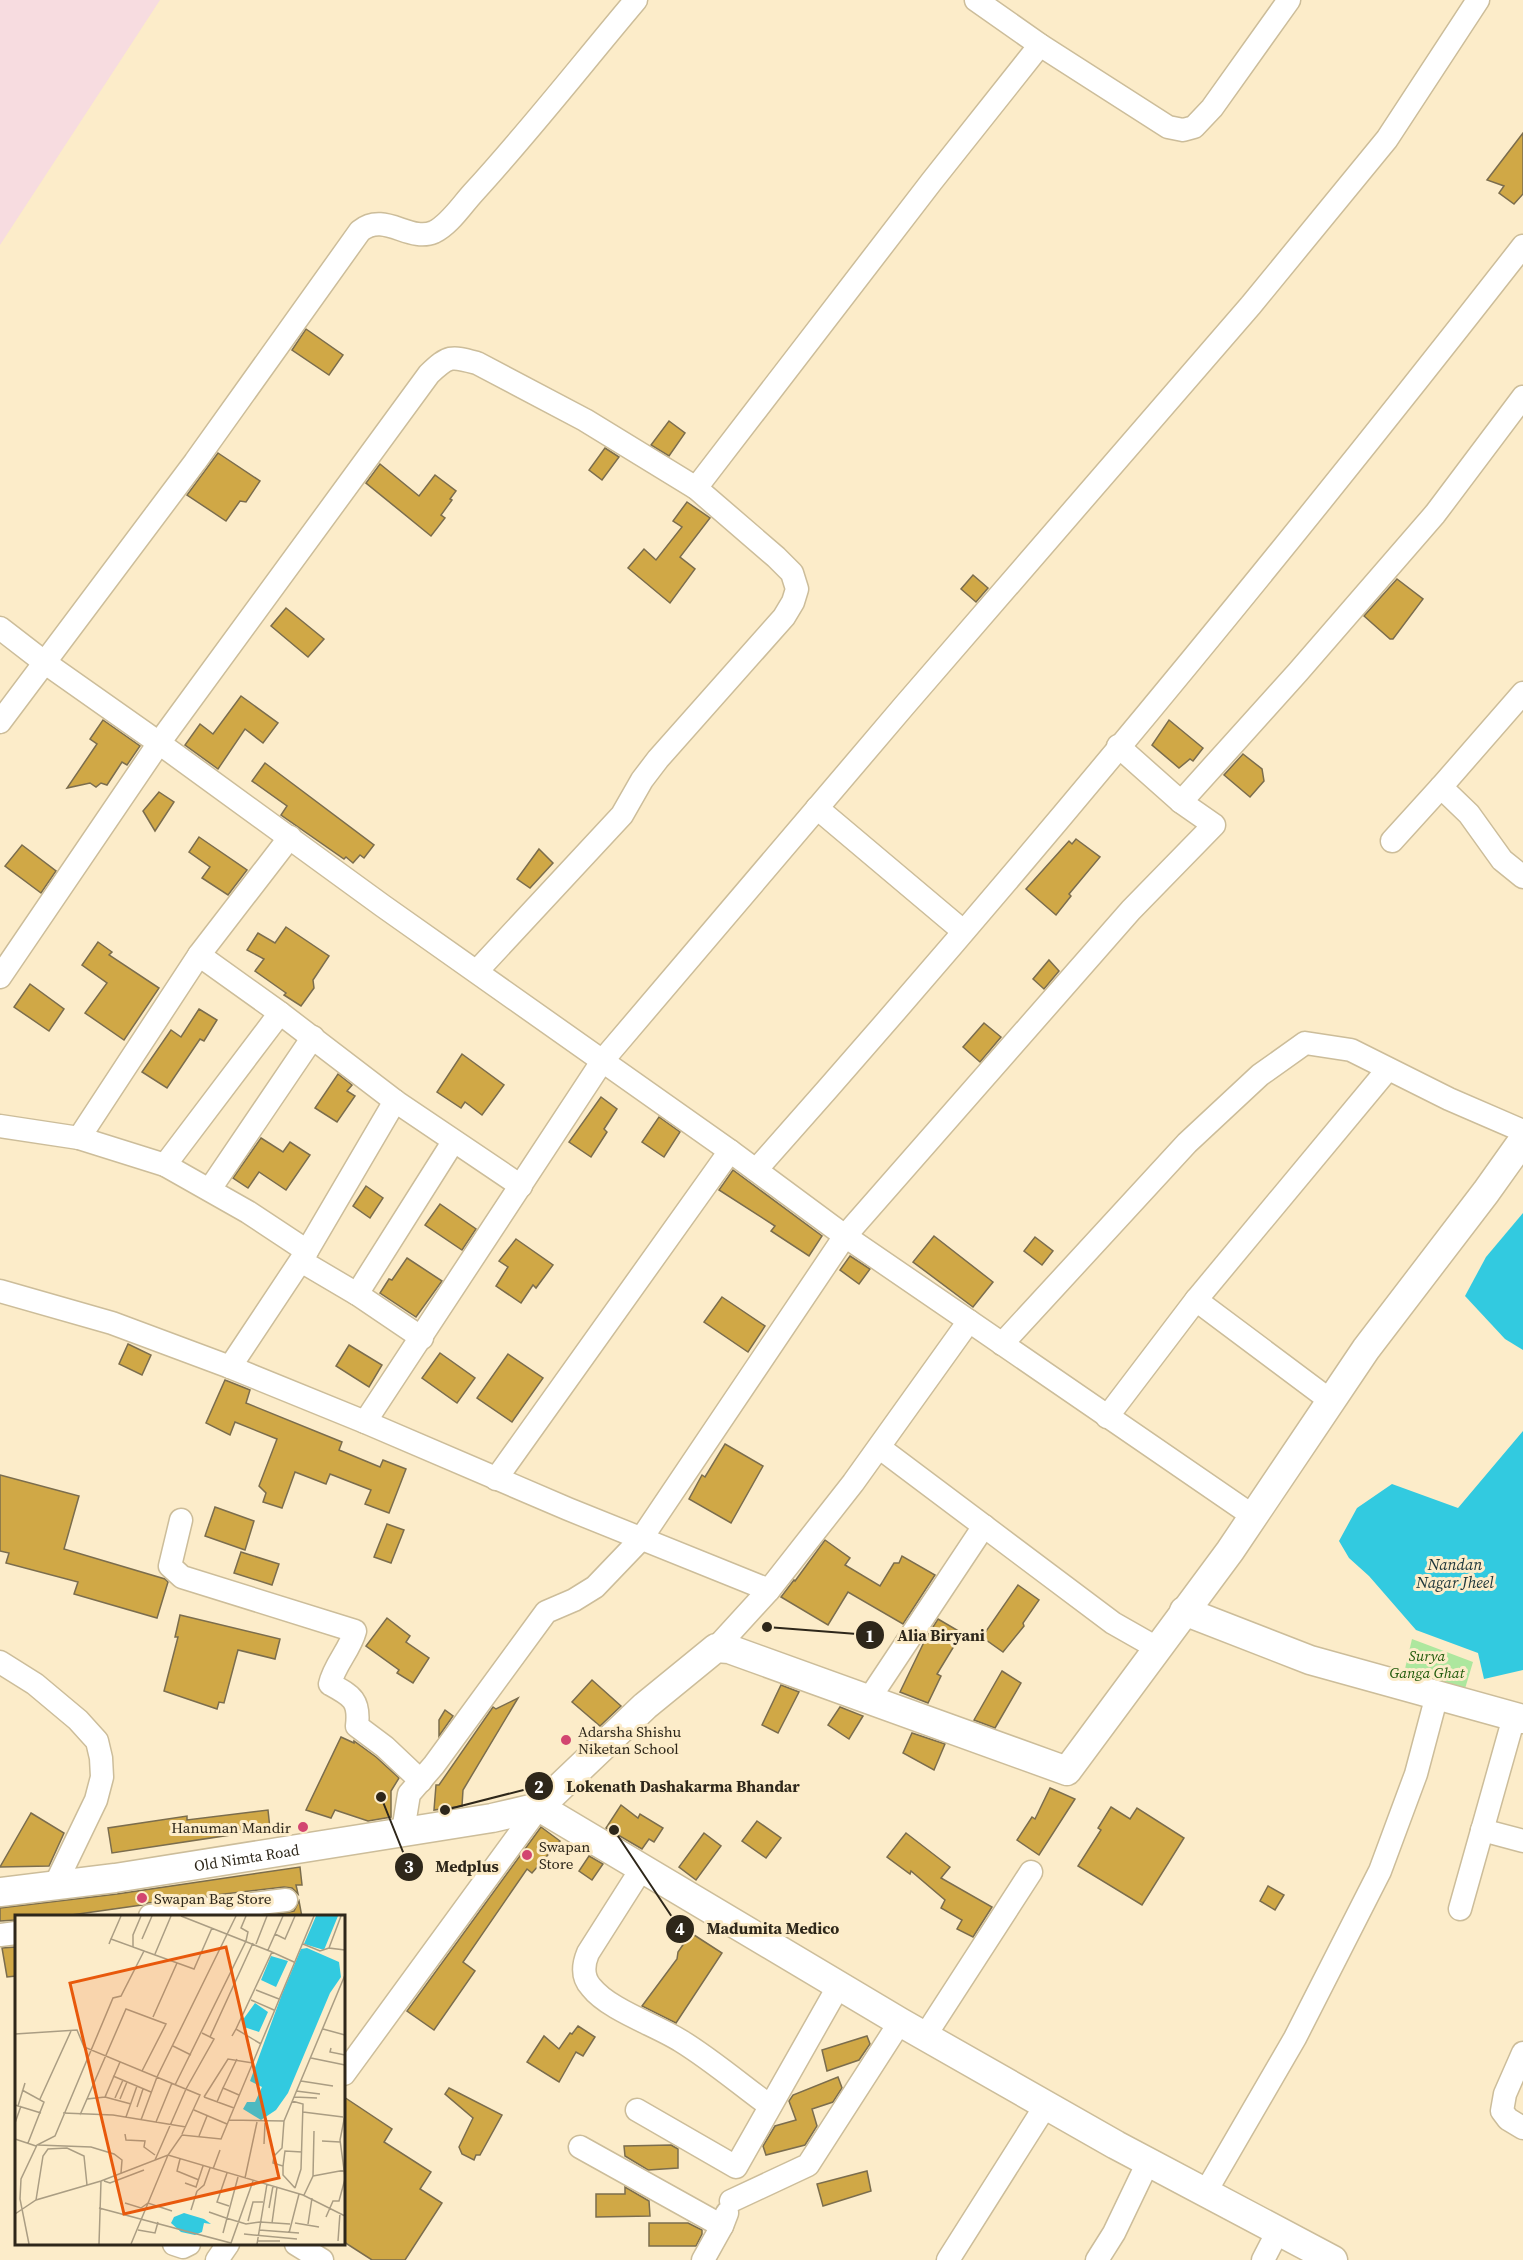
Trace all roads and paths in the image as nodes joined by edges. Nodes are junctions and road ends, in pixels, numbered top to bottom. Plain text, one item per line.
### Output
1 (636, 0) edge
2 (976, 0) edge
3 (1289, 0) edge
4 (1478, 0) edge
5 (1040, 45) junction
6 (1523, 246) edge
7 (1523, 397) edge
8 (696, 488) junction
9 (0, 628) edge
10 (44, 662) junction
11 (1523, 693) edge
12 (0, 722) edge
13 (159, 743) junction
14 (1118, 746) junction
15 (1441, 787) junction
16 (1181, 802) junction
17 (817, 808) junction
18 (290, 837) junction
19 (1392, 841) dead end
20 (1523, 877) edge
21 (963, 932) junction
22 (199, 955) junction
23 (477, 971) junction
24 (0, 976) edge
25 (280, 1012) junction
26 (313, 1037) junction
27 (603, 1060) junction
28 (1388, 1068) junction
29 (395, 1101) junction
30 (0, 1126) edge
31 (1523, 1131) edge
32 (79, 1138) junction
33 (1523, 1140) edge
34 (453, 1142) junction
35 (730, 1150) junction
36 (165, 1165) junction
37 (756, 1170) junction
38 (521, 1186) junction
39 (210, 1189) junction
40 (845, 1236) junction
41 (304, 1256) junction
42 (0, 1291) edge
43 (357, 1294) junction
44 (1196, 1300) junction
45 (969, 1321) junction
46 (422, 1338) junction
47 (1002, 1344) junction
48 (230, 1367) junction
49 (1331, 1401) junction
50 (1107, 1417) junction
51 (365, 1422) junction
52 (880, 1448) junction
53 (496, 1479) junction
54 (1253, 1516) junction
55 (181, 1520) dead end
56 (984, 1526) junction
57 (641, 1539) junction
58 (770, 1590) junction
59 (1184, 1611) junction
60 (716, 1648) junction
61 (1157, 1648) junction
62 (0, 1662) edge
63 (1437, 1695) junction
64 (870, 1699) junction
65 (1518, 1718) edge
66 (421, 1781) junction
67 (538, 1807) junction
68 (1482, 1830) junction
69 (403, 1831) junction
70 (1523, 1841) edge
71 (642, 1868) junction
72 (1031, 1872) dead end
73 (55, 1885) junction
74 (0, 1892) edge
75 (286, 1900) dead end
76 (1460, 1909) dead end
77 (166, 1915) edge
78 (15, 1933) edge
79 (0, 1935) edge
80 (838, 1987) junction
81 (900, 2022) junction
82 (925, 2036) junction
83 (1523, 2053) edge
84 (345, 2073) edge
85 (1046, 2105) junction
86 (770, 2106) junction
87 (637, 2110) dead end
88 (1523, 2127) edge
89 (580, 2147) dead end
90 (1148, 2162) junction
91 (736, 2167) junction
92 (1205, 2193) junction
93 (731, 2201) junction
94 (722, 2226) junction
95 (1278, 2231) junction
96 (227, 2245) edge
97 (298, 2245) edge
98 (217, 2260) edge
99 (322, 2260) edge
100 (703, 2260) edge
101 (948, 2260) edge
102 (1097, 2260) edge
103 (1263, 2260) edge
104 (1333, 2260) edge

1 - 10 street
2 - 5 street
3 - 5 street
4 - 17 street
5 - 8 street
6 - 14 street
7 - 16 street
8 - 13 street
8 - 23 street
9 - 10 street
10 - 12 street
10 - 13 street
11 - 15 street
13 - 18 street
13 - 24 street
14 - 16 street
14 - 21 street
15 - 19 street
15 - 20 street
16 - 40 street
17 - 21 street
17 - 27 street
18 - 22 street
18 - 23 street
21 - 37 street
22 - 25 street
22 - 32 street
23 - 27 street
25 - 26 street
25 - 36 street
26 - 29 street
26 - 39 street
27 - 35 street
27 - 38 street
28 - 31 street
28 - 44 street
28 - 47 street
29 - 34 street
29 - 41 street
30 - 32 street
32 - 36 street
33 - 49 street
34 - 38 street
34 - 43 street
35 - 37 street
35 - 53 street
36 - 39 street
37 - 40 street
38 - 46 street
39 - 41 street
40 - 45 street
40 - 57 street
41 - 43 street
41 - 48 street
42 - 48 street
43 - 46 street
44 - 49 street
44 - 50 street
45 - 47 street
45 - 52 street
46 - 51 street
47 - 50 street
48 - 51 street
49 - 54 street
50 - 54 street
51 - 53 street
52 - 56 street
52 - 58 street
53 - 57 street
54 - 59 street
55 - 66 street
56 - 61 street
56 - 64 street
57 - 58 street
57 - 66 street
58 - 60 street
59 - 61 street
59 - 63 street
60 - 64 street
60 - 67 street
61 - 64 street
62 - 73 street
63 - 65 street
63 - 92 street
65 - 68 street
66 - 69 street
67 - 69 street, Old Nimta Road
67 - 71 street
67 - 84 street
68 - 70 street
68 - 76 street
69 - 73 street, Old Nimta Road
71 - 80 street
71 - 86 street
72 - 82 street
73 - 74 street, Old Nimta Road
75 - 77 street
78 - 79 street
80 - 81 street
80 - 86 street
81 - 82 street
81 - 93 street
82 - 85 street
83 - 88 street
85 - 90 street
85 - 101 street
86 - 91 street
87 - 91 street
89 - 94 street
90 - 92 street
90 - 102 street
91 - 93 street
92 - 95 street
93 - 94 street
94 - 100 street
95 - 103 street
95 - 104 street
96 - 98 street
97 - 99 street

